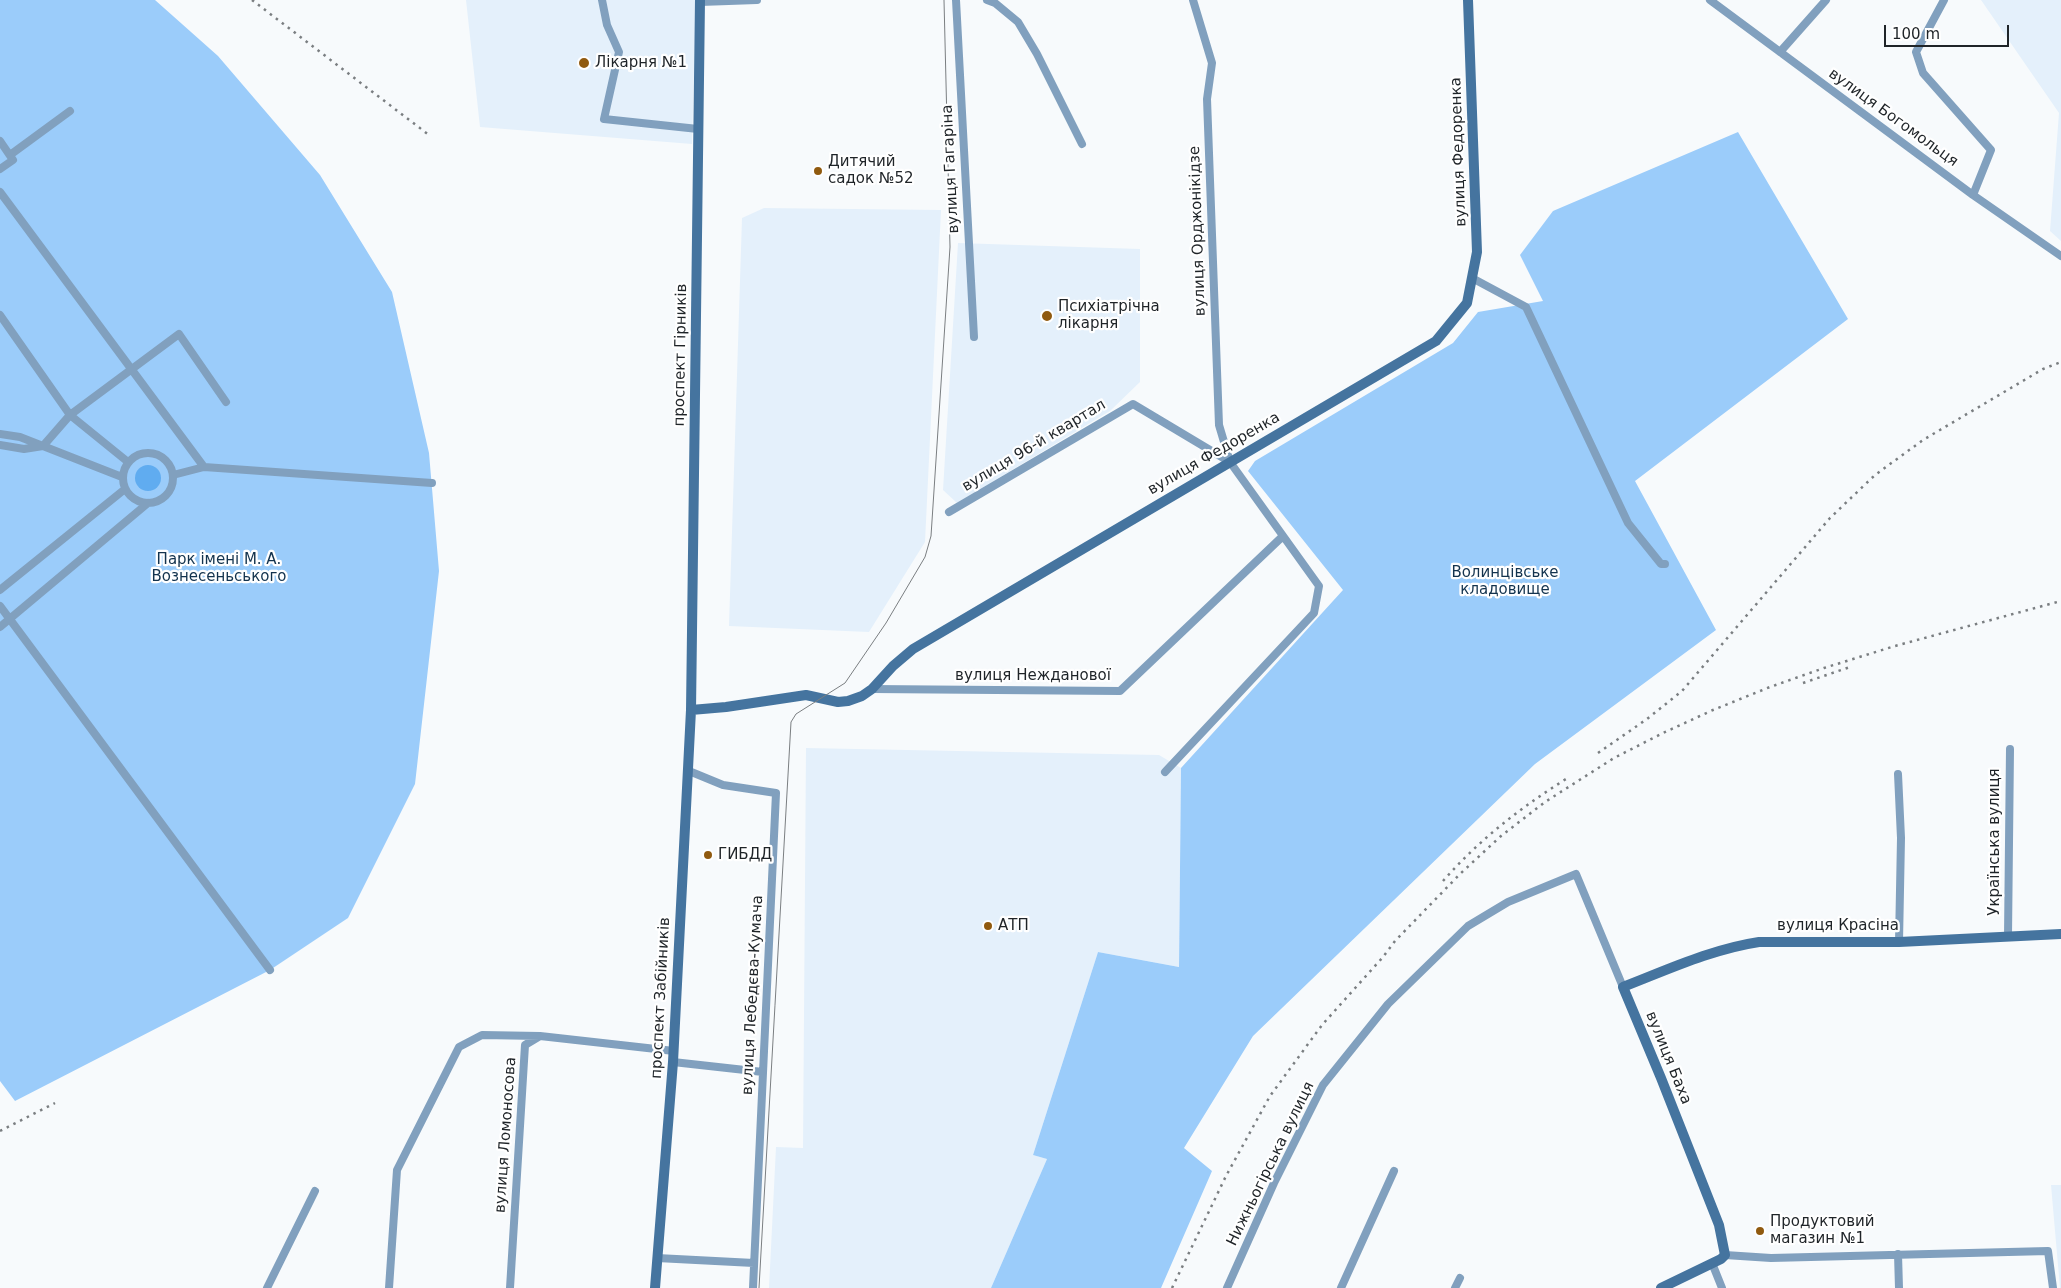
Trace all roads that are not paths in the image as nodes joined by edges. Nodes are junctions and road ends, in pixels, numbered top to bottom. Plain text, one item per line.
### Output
1 (602, 0) edge
2 (757, 0) edge
3 (956, 0) edge
4 (988, 0) edge
5 (1193, 0) edge
6 (1468, 0) edge
7 (1710, 0) edge
8 (1826, 0) edge
9 (1944, 0) edge
10 (700, 1) edge
11 (1780, 52) junction
12 (70, 111) dead end
13 (698, 128) junction
14 (0, 142) edge
15 (1082, 144) dead end
16 (10, 155) junction
17 (0, 169) edge
18 (0, 192) edge
19 (1973, 195) junction
20 (2061, 256) edge
21 (1472, 278) junction
22 (0, 315) edge
23 (974, 336) dead end
24 (131, 369) junction
25 (226, 402) dead end
26 (70, 414) junction
27 (0, 434) edge
28 (0, 446) edge
29 (43, 446) junction
30 (128, 462) junction
31 (1230, 462) junction
32 (204, 467) junction
33 (173, 475) junction
34 (122, 477) junction
35 (432, 483) dead end
36 (125, 489) junction
37 (148, 503) junction
38 (949, 512) dead end
39 (1283, 536) junction
40 (1665, 564) dead end
41 (0, 590) edge
42 (0, 606) edge
43 (10, 619) junction
44 (0, 627) edge
45 (872, 689) junction
46 (691, 710) junction
47 (2010, 749) dead end
48 (689, 771) junction
49 (1165, 772) dead end
50 (1898, 774) dead end
51 (1576, 874) joint
52 (2061, 934) edge
53 (2008, 936) junction
54 (1899, 942) junction
55 (270, 970) dead end
56 (1623, 988) junction
57 (540, 1036) junction
58 (674, 1051) junction
59 (673, 1062) junction
60 (764, 1072) junction
61 (1394, 1171) dead end
62 (315, 1191) dead end
63 (1898, 1254) junction
64 (1725, 1255) junction
65 (658, 1258) junction
66 (754, 1263) junction
67 (1712, 1263) junction
68 (1460, 1278) dead end
69 (267, 1288) edge
70 (389, 1288) edge
71 (510, 1288) edge
72 (655, 1288) edge
73 (753, 1288) edge
74 (1227, 1288) edge
75 (1341, 1288) edge
76 (1455, 1288) edge
77 (1661, 1288) edge
78 (1722, 1288) edge
79 (1899, 1288) edge
80 (2053, 1288) edge

1 - 13 street
2 - 10 street
3 - 23 street, вулиця Гагаріна
4 - 15 street
5 - 31 street, вулиця Орджонікідзе
6 - 21 street, вулиця Федоренка
7 - 11 street, вулиця Богомольця
8 - 11 street
9 - 19 street
10 - 13 street, проспект Гірників
11 - 19 street, вулиця Богомольця
12 - 16 street
13 - 46 street, проспект Гірників
14 - 16 street
16 - 17 street
18 - 24 street
19 - 20 street, вулиця Богомольця
21 - 31 street, вулиця Федоренка
21 - 40 street
22 - 26 street
24 - 25 street
24 - 26 street
24 - 32 street
26 - 29 street
26 - 30 street
27 - 29 street
28 - 29 street
29 - 34 street
30 - 33 street
30 - 34 street
31 - 38 street, вулиця 96-й квартал
31 - 39 street
31 - 45 street, вулиця Федоренка
32 - 33 street
32 - 35 street
33 - 37 street
34 - 36 street
36 - 37 street
36 - 41 street
37 - 43 street
39 - 45 street, вулиця Нежданової
39 - 49 street
42 - 43 street
43 - 44 street
43 - 55 street
45 - 46 street, вулиця Федоренка
46 - 48 street, проспект Забійників
47 - 53 street, Українська вулиця
48 - 58 street, проспект Забійників
48 - 60 street, вулиця Лебедєва-Кумача
50 - 54 street
51 - 56 street, вулиця Баха
51 - 74 street, Нижньогірська вулиця
52 - 53 street, вулиця Красіна
53 - 54 street, вулиця Красіна
54 - 56 street, вулиця Красіна
56 - 64 street, вулиця Баха
57 - 58 street
57 - 70 street
57 - 71 street, вулиця Ломоносова
58 - 59 street, проспект Забійників
59 - 60 street
59 - 65 street, проспект Забійників
60 - 66 street, вулиця Лебедєва-Кумача
61 - 75 street
62 - 69 street
63 - 64 street
63 - 79 street
63 - 80 street
64 - 67 street
65 - 66 street
65 - 72 street, проспект Забійників
66 - 73 street, вулиця Лебедєва-Кумача
67 - 77 street
67 - 78 street
68 - 76 street

